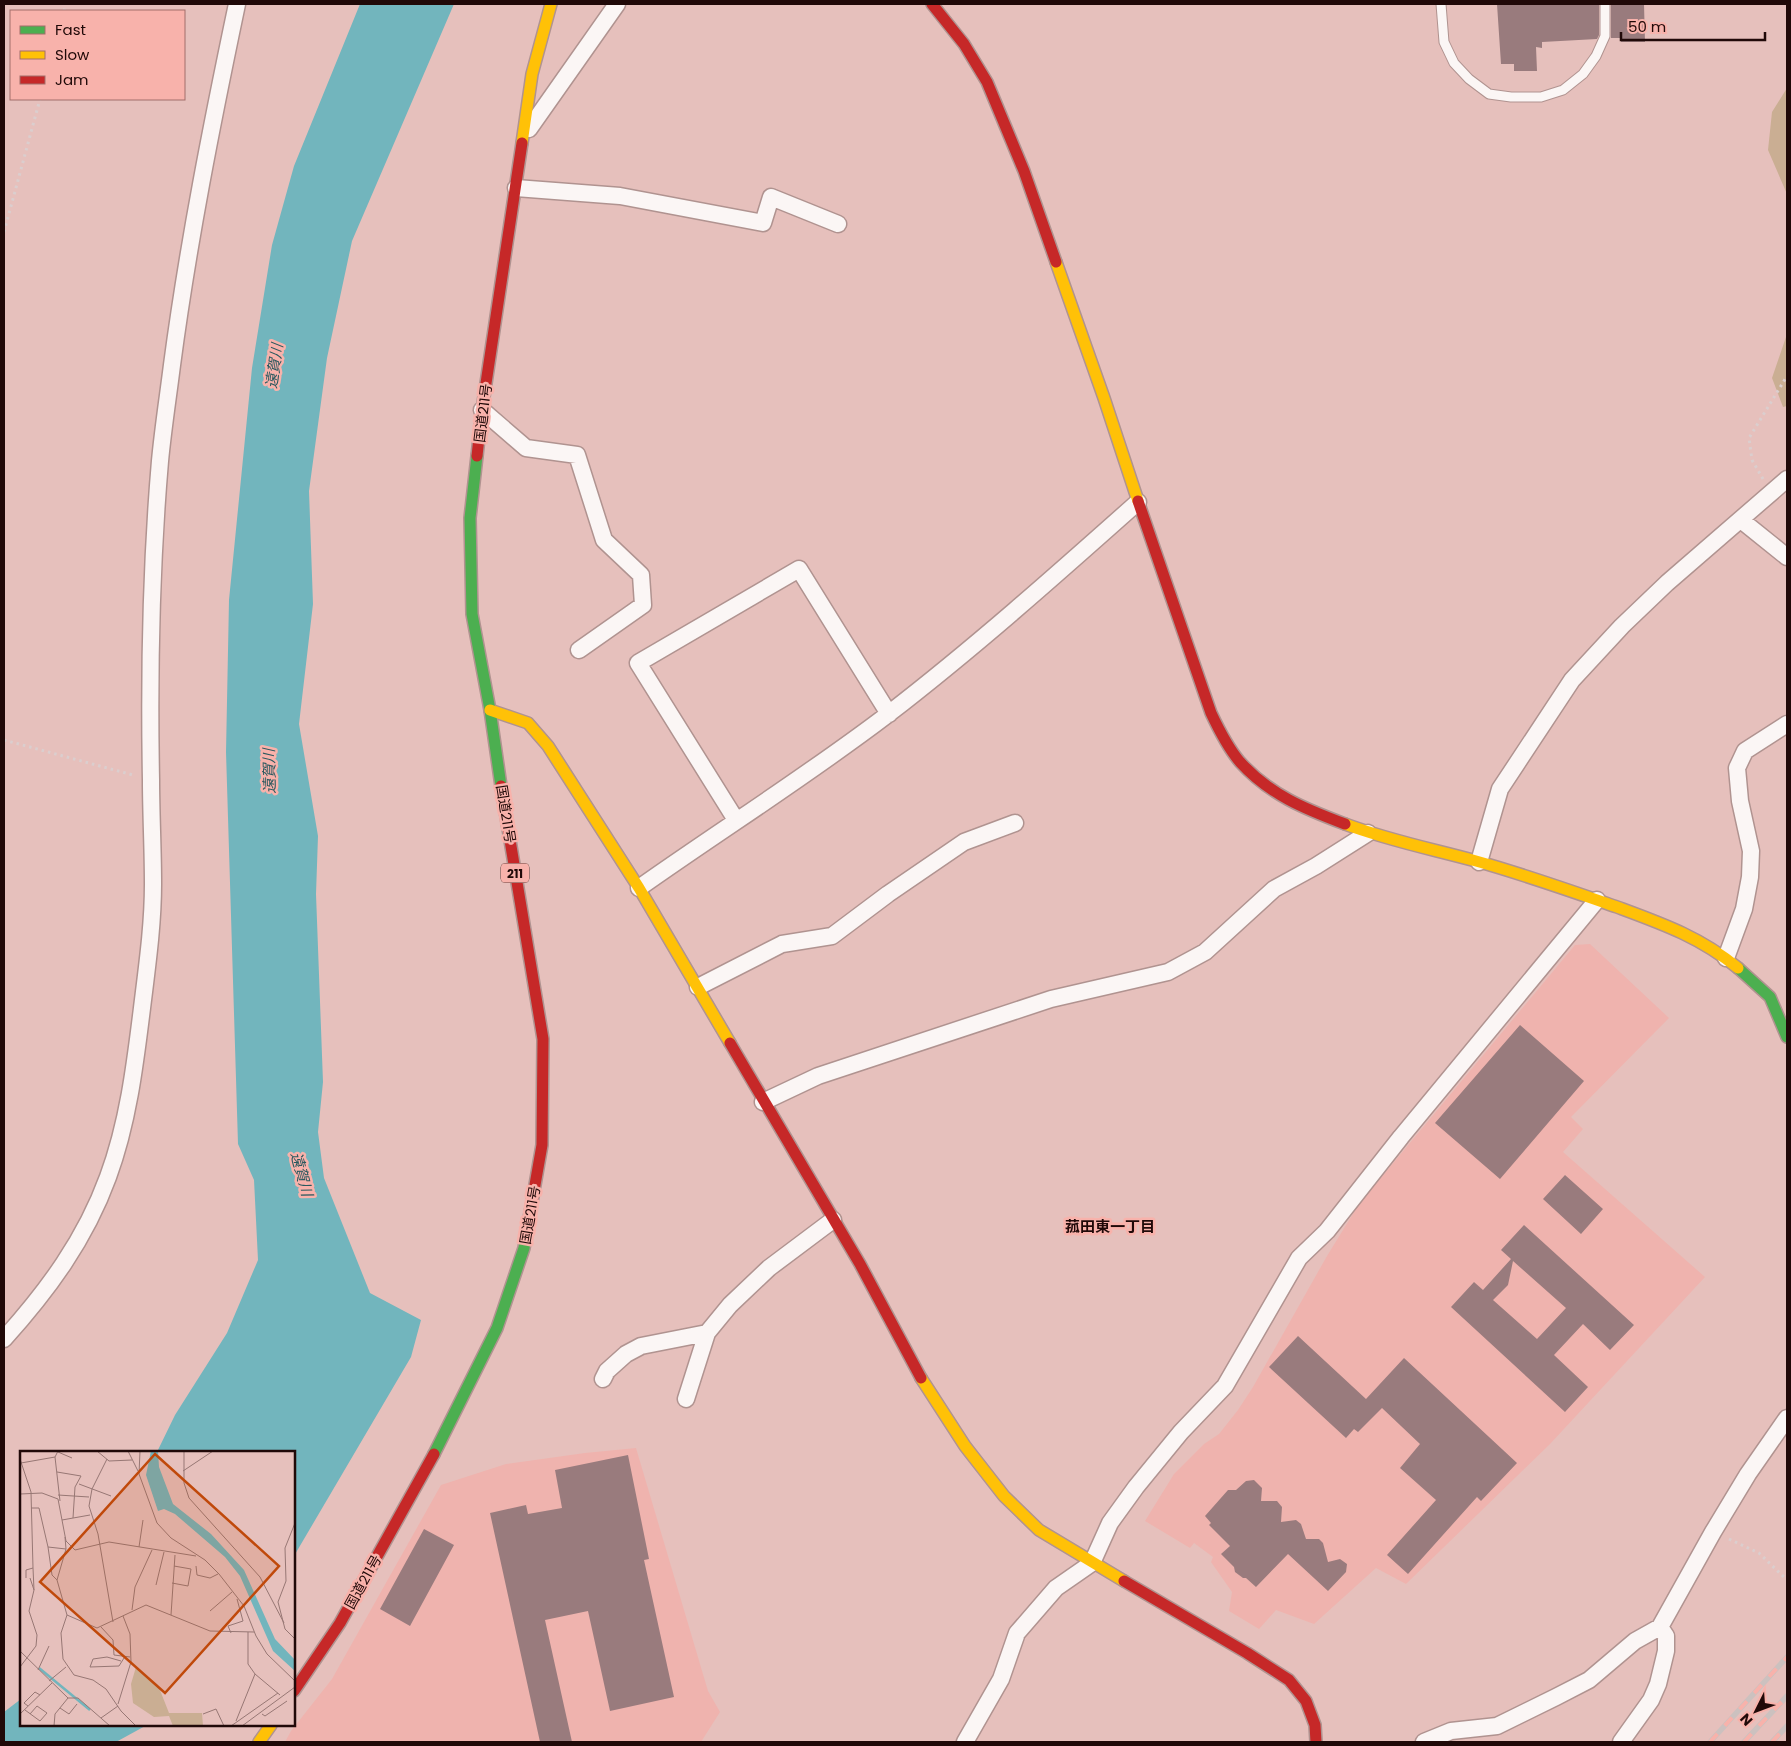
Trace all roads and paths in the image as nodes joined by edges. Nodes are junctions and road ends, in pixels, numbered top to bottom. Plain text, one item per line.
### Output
1 (237, 4) edge
2 (551, 4) edge
3 (617, 4) edge
4 (932, 4) edge
5 (1441, 4) edge
6 (1605, 4) edge
7 (40, 100) edge
8 (522, 140) junction
9 (516, 188) junction
10 (838, 224) dead end
11 (4, 232) edge
12 (1787, 376) edge
13 (482, 410) junction
14 (1787, 479) edge
15 (1771, 492) junction
16 (1138, 502) junction
17 (1741, 520) junction
18 (1787, 557) edge
19 (579, 650) dead end
20 (490, 710) junction
21 (889, 714) junction
22 (1787, 724) edge
23 (4, 740) edge
24 (151, 780) junction
25 (736, 820) junction
26 (1015, 823) dead end
27 (1368, 833) junction
28 (1479, 862) junction
29 (639, 888) junction
30 (1597, 900) junction
31 (1726, 958) junction
32 (698, 987) junction
33 (1787, 1037) edge
34 (763, 1102) junction
35 (833, 1220) junction
36 (707, 1333) junction
37 (4, 1339) edge
38 (603, 1379) dead end
39 (686, 1399) dead end
40 (1787, 1418) edge
41 (1713, 1532) junction
42 (1092, 1563) junction
43 (1787, 1580) edge
44 (1660, 1627) junction
45 (295, 1690) edge
46 (1315, 1725) junction
47 (270, 1726) edge
48 (259, 1742) edge
49 (965, 1742) edge
50 (1316, 1742) edge
51 (1329, 1742) edge
52 (1424, 1742) edge
53 (1621, 1742) edge

1 - 24 street
2 - 8 main road, 国道211号 / 211
3 - 8 street
4 - 16 main road
5 - 6 lane
7 - 11 path
8 - 9 main road, 国道211号 / 211
9 - 10 street
9 - 13 main road, 国道211号 / 211
12 - 15 path
13 - 19 street
13 - 20 main road, 国道211号 / 211
14 - 15 street
15 - 17 street
16 - 21 street
16 - 27 main road
17 - 18 street
17 - 28 street
20 - 29 main road
20 - 45 main road, 国道211号 / 211
21 - 25 street
21 - 25 street
22 - 31 street
23 - 24 path
24 - 37 street
25 - 29 street
26 - 32 street
27 - 28 main road
27 - 34 street
28 - 30 main road
29 - 32 main road
30 - 31 main road
30 - 42 street
31 - 33 main road
32 - 34 main road
34 - 35 main road
35 - 36 street
35 - 42 main road
36 - 38 street
36 - 39 street
40 - 41 street
41 - 43 path
41 - 44 street
42 - 46 main road
42 - 49 street
44 - 52 street
44 - 53 street
46 - 50 main road
46 - 51 street
47 - 48 main road

